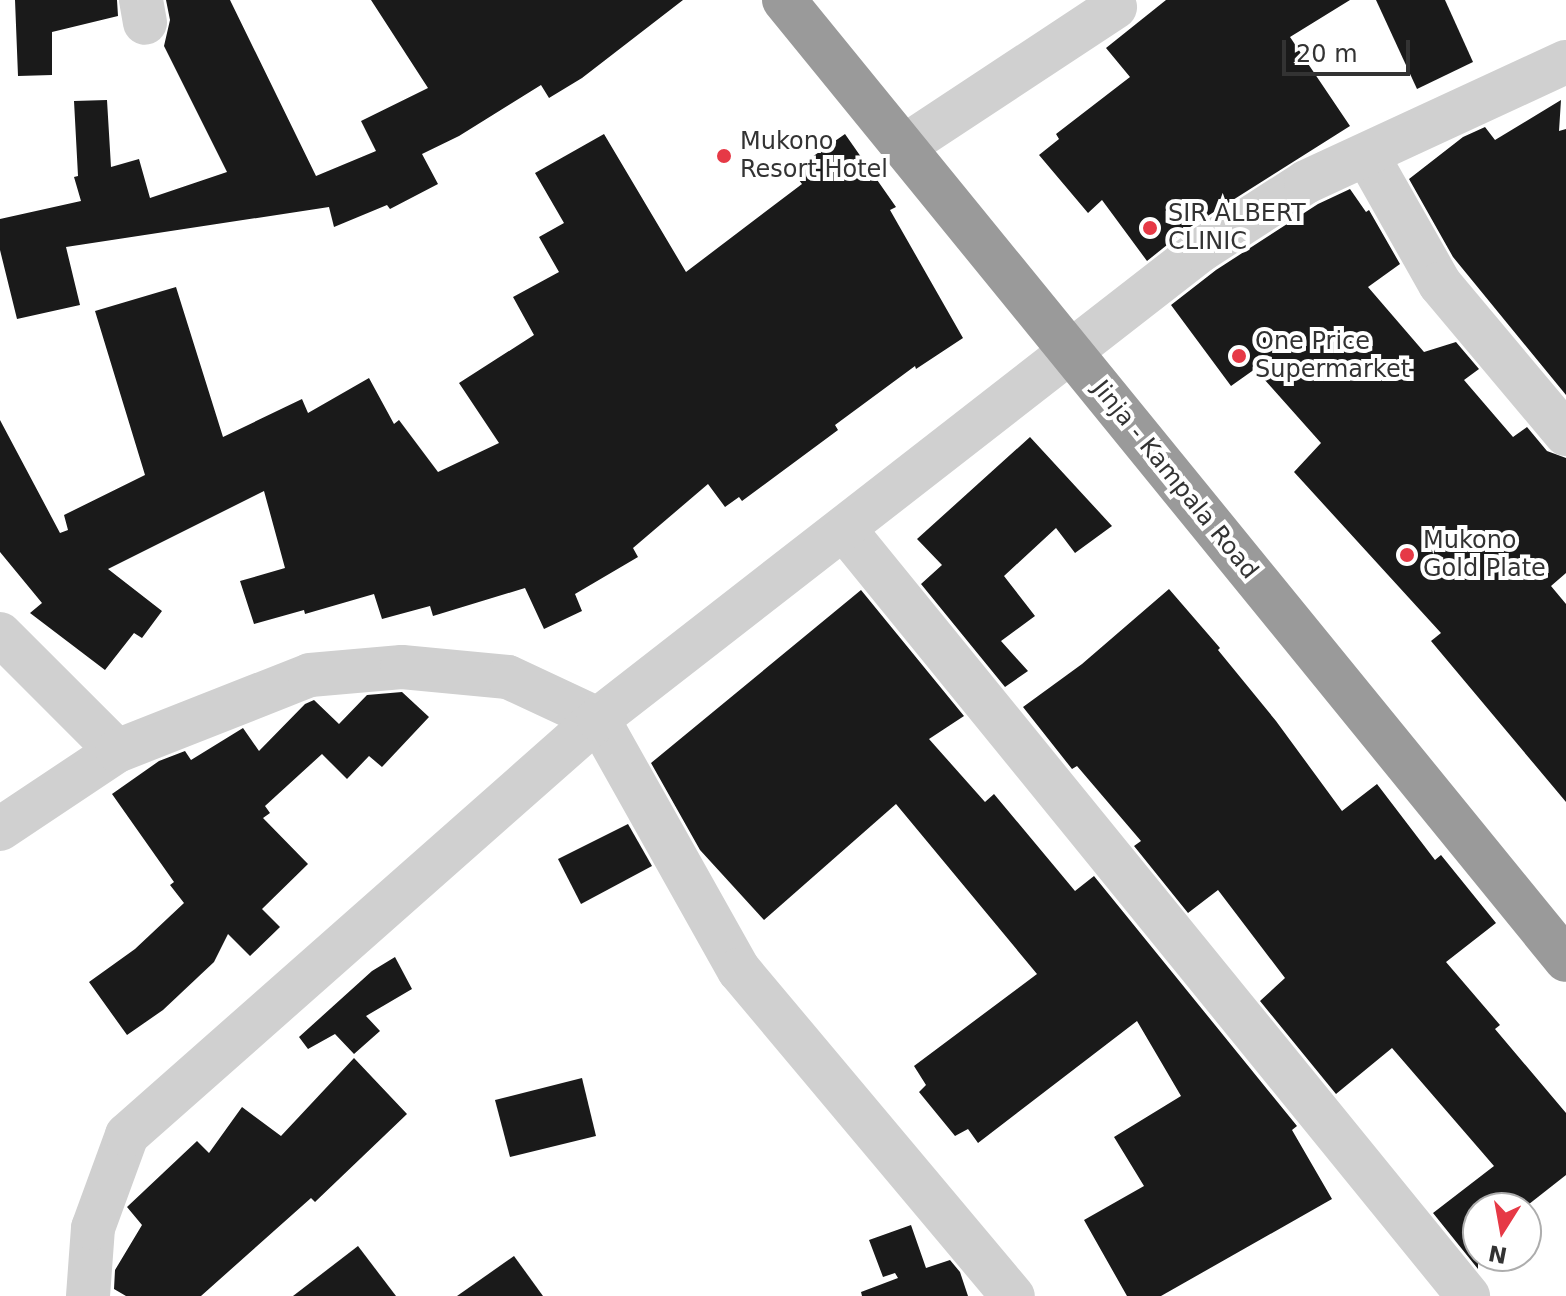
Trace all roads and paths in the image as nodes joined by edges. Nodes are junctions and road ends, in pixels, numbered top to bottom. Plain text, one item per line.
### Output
1 (784, 0) edge
2 (1115, 7) dead end
3 (1566, 62) edge
4 (903, 147) junction
5 (1367, 155) junction
6 (1069, 350) junction
7 (1566, 434) edge
8 (844, 529) junction
9 (0, 634) edge
10 (598, 719) junction
11 (117, 751) junction
12 (0, 829) edge
13 (1559, 936) edge
14 (88, 1296) edge
15 (1013, 1296) edge
16 (1468, 1296) edge

1 - 4 highway, Jinja - Kampala Road
2 - 4 street
3 - 5 street
4 - 6 highway, Jinja - Kampala Road
5 - 6 street
5 - 7 street
6 - 8 street
6 - 13 highway, Jinja - Kampala Road
8 - 10 street
8 - 16 street
9 - 11 street
10 - 11 street
10 - 14 street
10 - 15 street
11 - 12 street

